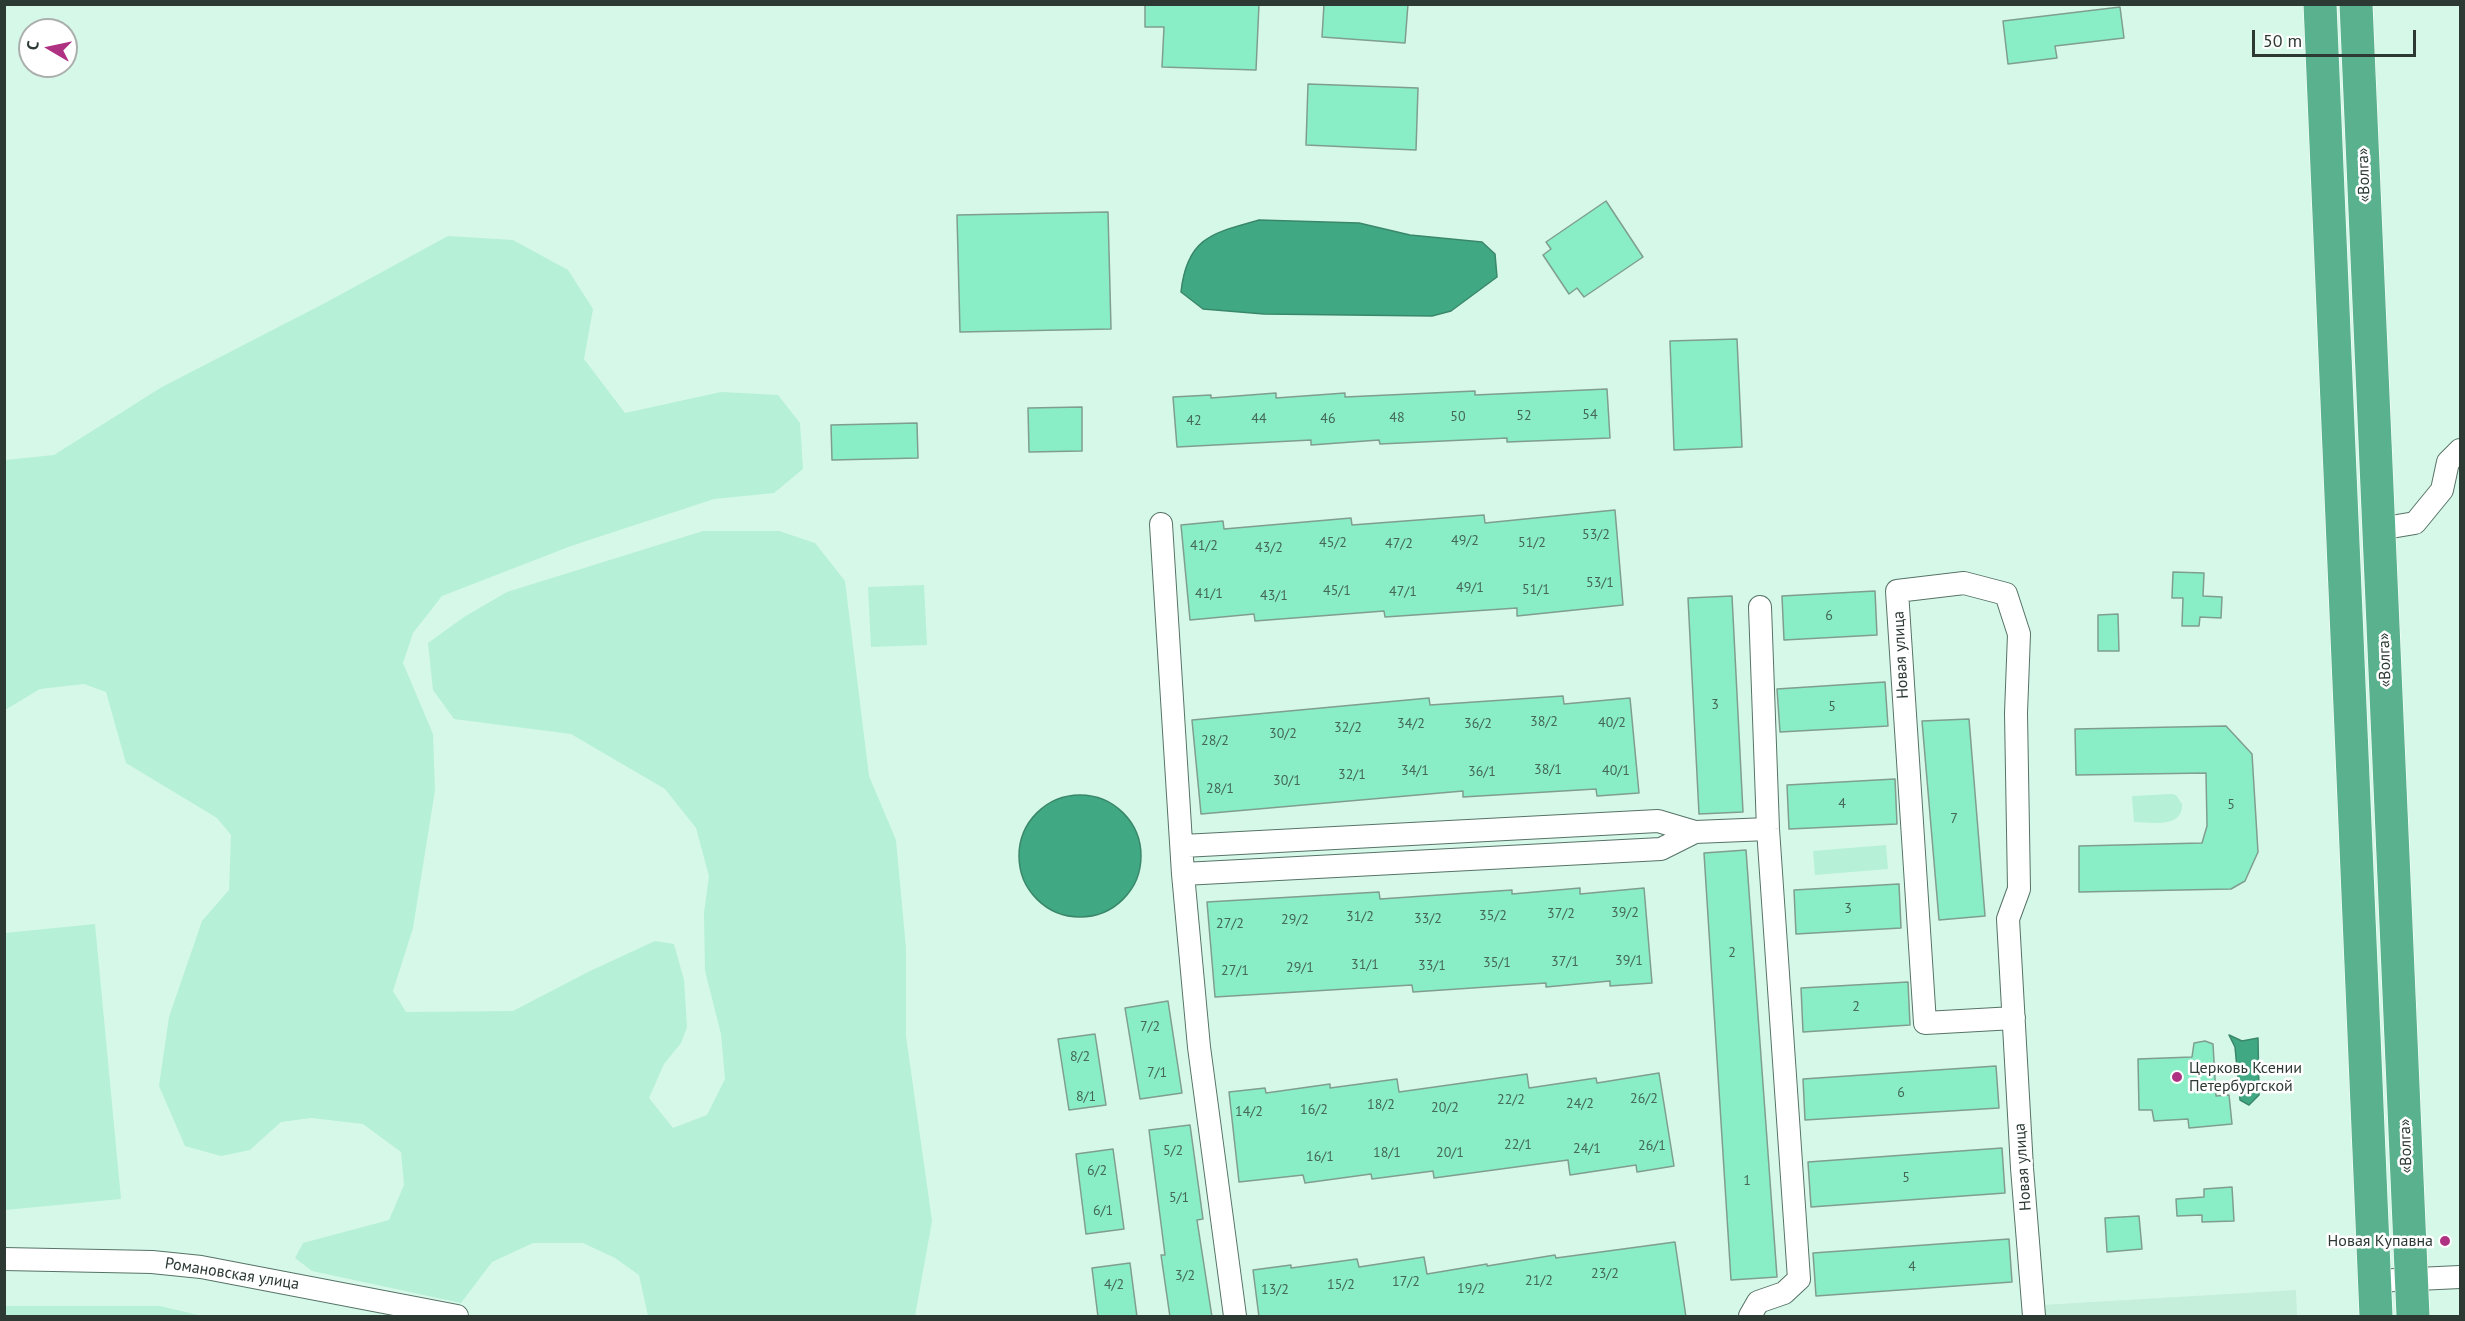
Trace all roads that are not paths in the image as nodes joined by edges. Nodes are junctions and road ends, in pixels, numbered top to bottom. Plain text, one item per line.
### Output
1 (2320, 4) edge
2 (2356, 4) edge
3 (2460, 450) edge
4 (1161, 524) dead end
5 (2379, 529) junction
6 (1760, 607) dead end
7 (1534, 827) junction
8 (1768, 829) junction
9 (1695, 832) junction
10 (1347, 837) junction
11 (1183, 846) junction
12 (1537, 854) junction
13 (1350, 865) junction
14 (1183, 874) junction
15 (2014, 1018) junction
16 (4, 1259) edge
17 (2460, 1277) edge
18 (2412, 1280) junction
19 (2375, 1281) junction
20 (457, 1317) edge
21 (1235, 1317) edge
22 (1750, 1317) edge
23 (2034, 1317) edge
24 (2376, 1317) edge
25 (2413, 1317) edge

1 - 19 highway
2 - 5 highway, «Волга»
3 - 5 street
4 - 11 street
5 - 18 highway, «Волга»
6 - 8 street
7 - 9 street
7 - 10 street
7 - 12 street
8 - 9 street
8 - 22 street
9 - 12 street
10 - 11 street
10 - 13 street
11 - 14 street
12 - 13 street
13 - 14 street
14 - 21 street
15 - 15 street, Новая улица
15 - 23 street, Новая улица
16 - 20 street, Романовская улица
17 - 18 street
18 - 19 street
18 - 25 highway, «Волга»
19 - 24 highway

